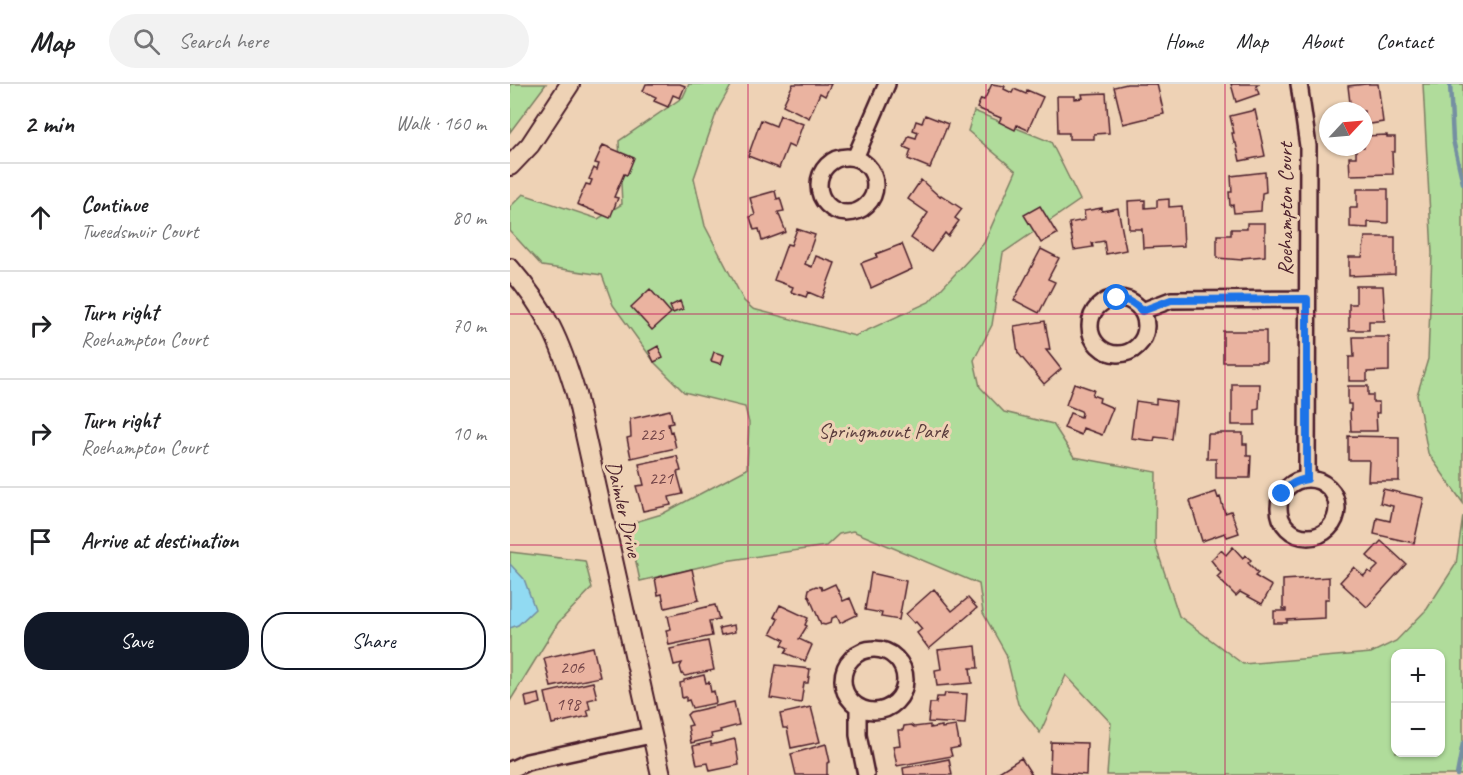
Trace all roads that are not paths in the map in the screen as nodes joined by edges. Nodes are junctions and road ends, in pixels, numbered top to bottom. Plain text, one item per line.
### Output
1 (570, 84) edge
2 (887, 84) edge
3 (1299, 84) edge
4 (855, 158) dead end
5 (510, 166) edge
6 (510, 268) edge
7 (1307, 299) junction
8 (1142, 311) dead end
9 (1307, 479) dead end
10 (858, 707) junction
11 (651, 735) junction
12 (510, 771) edge
13 (661, 775) edge
14 (866, 775) edge

1 - 5 street
2 - 4 street
3 - 7 street, Roehampton Court
6 - 11 street, Daimler Drive
7 - 8 street
7 - 9 street, Roehampton Court
10 - 10 street
10 - 14 street
11 - 12 street
11 - 13 street, Daimler Drive

